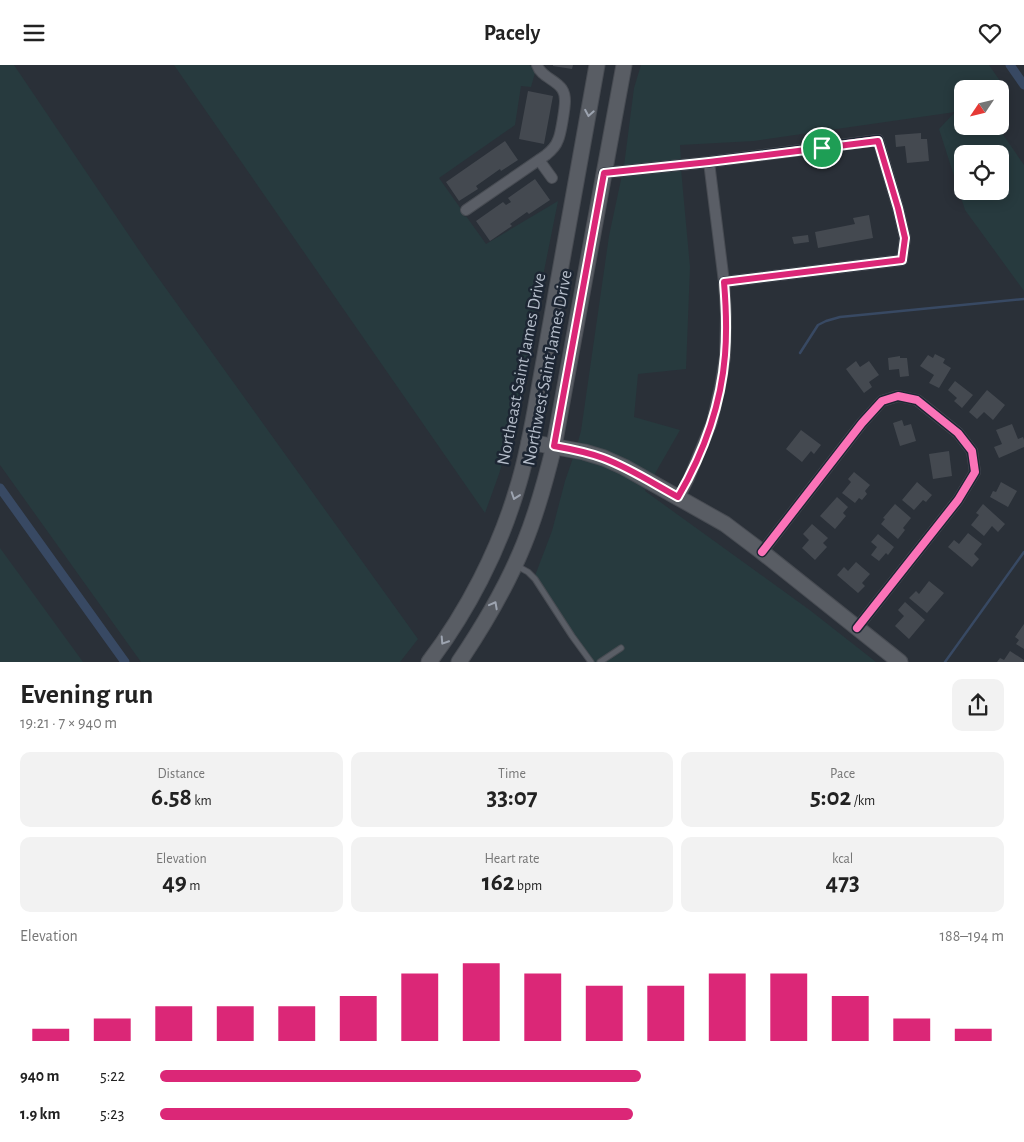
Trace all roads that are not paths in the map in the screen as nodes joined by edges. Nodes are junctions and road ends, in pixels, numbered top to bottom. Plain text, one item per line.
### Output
1 (537, 65) edge
2 (597, 65) edge
3 (624, 65) edge
4 (539, 161) junction
5 (709, 162) junction
6 (604, 173) junction
7 (552, 179) dead end
8 (466, 210) dead end
9 (724, 282) junction
10 (529, 441) junction
11 (554, 446) junction
12 (678, 497) junction
13 (762, 551) junction
14 (514, 565) junction
15 (857, 627) junction
16 (621, 648) dead end
17 (429, 662) edge
18 (460, 662) edge
19 (591, 662) edge
20 (600, 662) edge
21 (900, 662) edge

1 - 4 street
2 -> 10 main road, Northeast Saint James Drive
3 - 6 main road, Northwest Saint James Drive
4 - 7 street
4 - 8 street
5 - 6 street
5 - 9 street
5 - 9 street
6 - 11 main road, Northwest Saint James Drive
9 - 12 street
10 - 11 main road
10 -> 17 main road, Northeast Saint James Drive
11 - 12 main road
11 - 14 main road, Northwest Saint James Drive
12 - 13 main road
13 - 15 main road
13 - 15 street
18 -> 14 main road, Northwest Saint James Drive
14 - 19 lane
15 - 21 main road
16 - 20 lane

